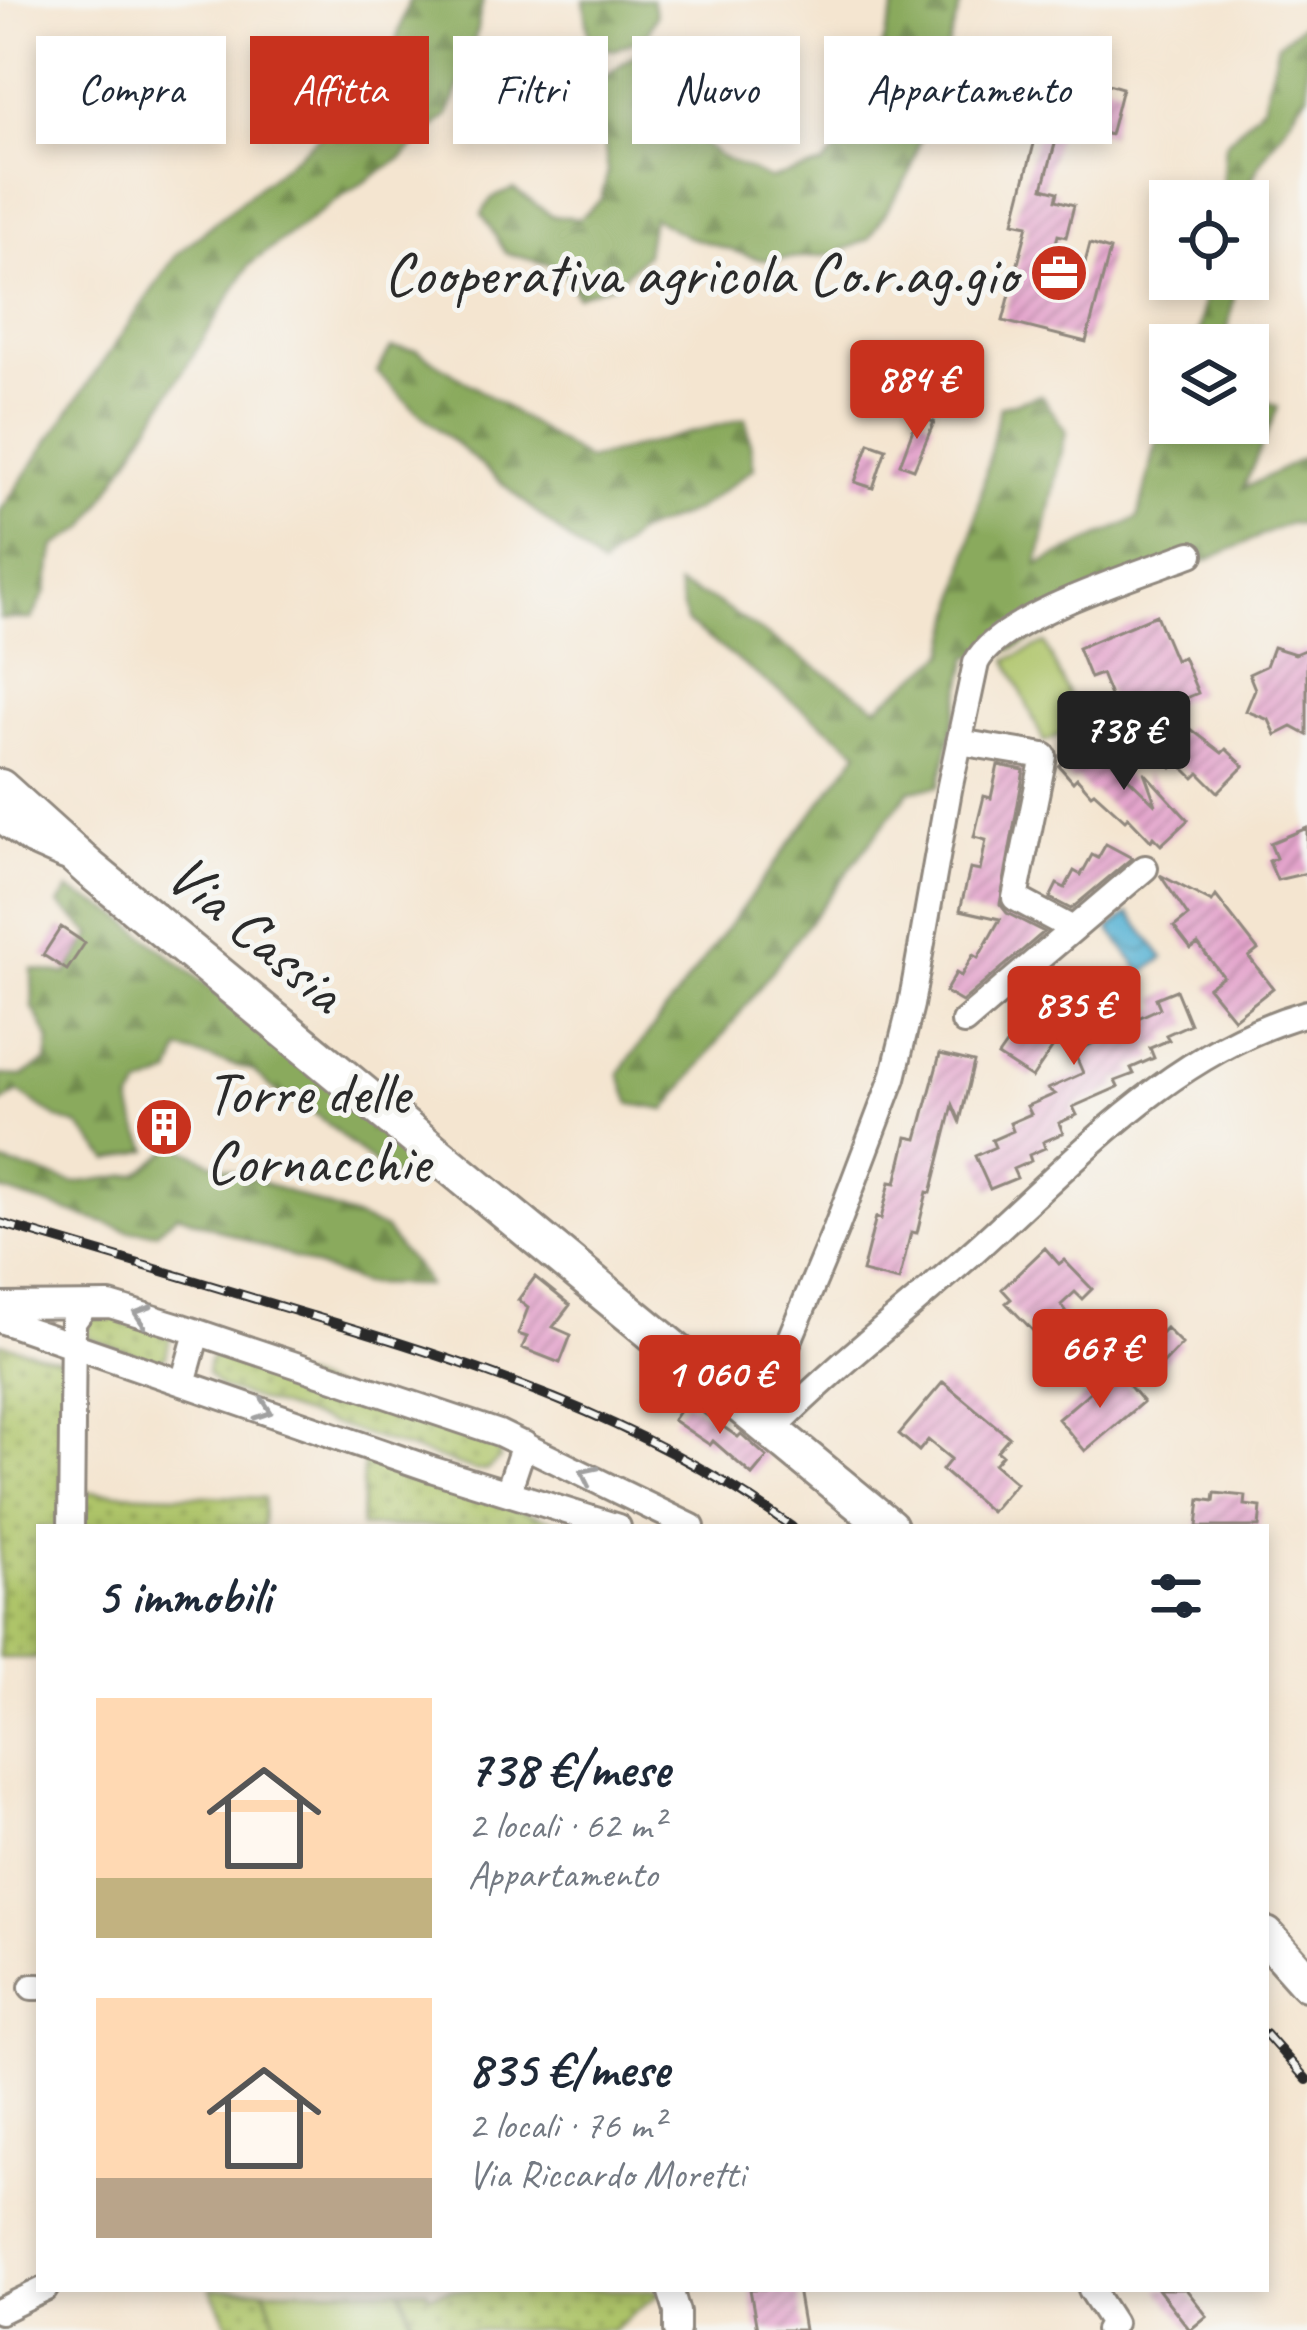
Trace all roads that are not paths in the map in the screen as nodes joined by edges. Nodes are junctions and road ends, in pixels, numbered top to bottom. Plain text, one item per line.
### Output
1 (1191, 554) dead end
2 (959, 742) junction
3 (0, 788) edge
4 (0, 819) edge
5 (81, 862) junction
6 (1145, 868) dead end
7 (1073, 929) junction
8 (1307, 1013) edge
9 (964, 1022) dead end
10 (0, 1306) edge
11 (85, 1306) junction
12 (0, 1320) edge
13 (197, 1333) junction
14 (74, 1343) junction
15 (183, 1382) junction
16 (765, 1422) junction
17 (524, 1444) junction
18 (508, 1492) junction
19 (636, 1498) junction
20 (71, 1524) edge
21 (609, 1524) edge
22 (621, 1524) edge
23 (686, 1524) edge
24 (885, 1524) edge
25 (1269, 1939) edge
26 (1307, 1982) edge
27 (39, 2292) edge
28 (671, 2292) edge
29 (1093, 2292) edge
30 (0, 2311) edge
31 (677, 2330) edge
32 (1108, 2330) edge

1 - 2 street
2 - 7 street
2 - 16 street
3 - 5 main road, Via Cassia
4 - 5 street
5 - 16 main road, Via Cassia
6 - 7 street
7 - 9 street
8 - 16 street
10 - 11 street
13 -> 11 street
11 - 14 street
12 - 14 street
13 - 15 street
13 - 17 street
14 - 15 street
14 - 20 street
15 -> 18 street
16 - 24 main road, Via Cassia
17 - 18 street
19 -> 17 street
18 - 21 street
19 - 22 street
19 - 23 street
25 - 26 main road
27 - 30 street
28 - 31 street
29 - 32 street

